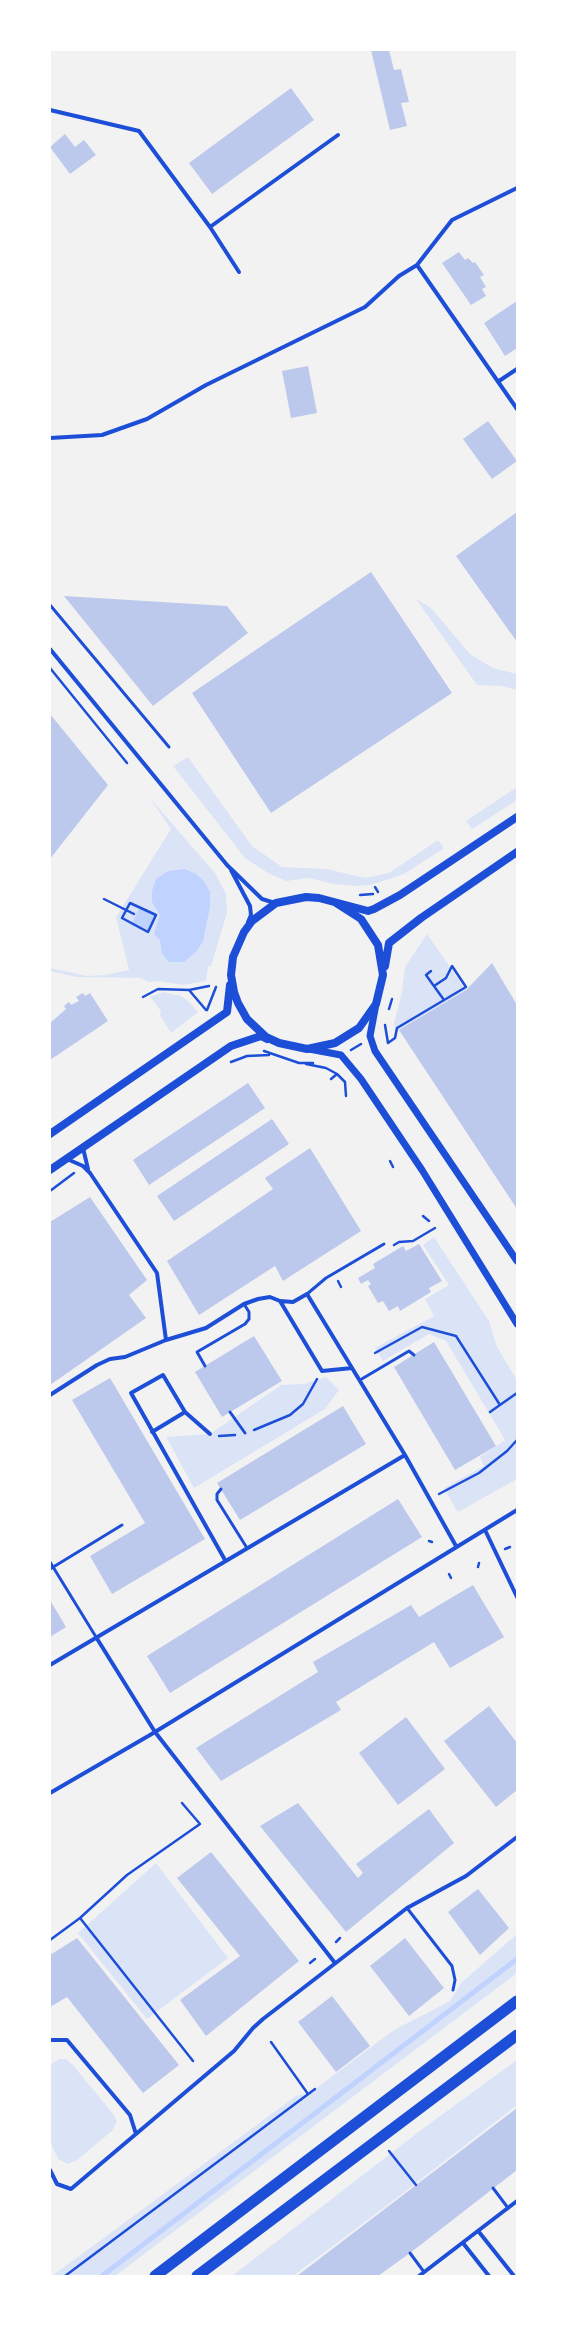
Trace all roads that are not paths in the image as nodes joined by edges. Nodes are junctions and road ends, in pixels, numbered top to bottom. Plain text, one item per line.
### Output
1 (50, 110) edge
2 (338, 135) dead end
3 (517, 188) edge
4 (210, 227) junction
5 (417, 265) junction
6 (239, 272) dead end
7 (517, 369) edge
8 (499, 381) junction
9 (517, 409) edge
10 (50, 438) edge
11 (50, 605) edge
12 (50, 649) edge
13 (169, 747) dead end
14 (517, 817) edge
15 (517, 852) edge
16 (227, 865) junction
17 (276, 903) junction
18 (336, 903) junction
19 (236, 946) junction
20 (231, 975) junction
21 (383, 975) junction
22 (376, 1004) junction
23 (278, 1043) junction
24 (307, 1049) junction
25 (50, 1134) edge
26 (83, 1148) junction
27 (66, 1159) junction
28 (50, 1170) edge
29 (90, 1173) junction
30 (384, 1244) dead end
31 (517, 1261) edge
32 (307, 1294) junction
33 (280, 1301) junction
34 (244, 1304) junction
35 (517, 1324) edge
36 (166, 1340) junction
37 (414, 1355) dead end
38 (205, 1366) dead end
39 (352, 1368) junction
40 (360, 1380) junction
41 (50, 1395) edge
42 (186, 1412) junction
43 (230, 1412) dead end
44 (152, 1432) junction
45 (245, 1433) road end
46 (210, 1434) road end
47 (405, 1455) junction
48 (221, 1489) dead end
49 (517, 1510) edge
50 (122, 1525) dead end
51 (485, 1530) junction
52 (456, 1546) junction
53 (247, 1548) junction
54 (225, 1560) junction
55 (50, 1562) edge
56 (52, 1568) edge
57 (517, 1597) edge
58 (96, 1637) junction
59 (50, 1665) edge
60 (155, 1732) junction
61 (50, 1793) edge
62 (517, 1837) edge
63 (407, 1908) junction
64 (336, 1963) junction
65 (453, 1990) dead end
66 (517, 2001) edge
67 (517, 2035) edge
68 (50, 2040) edge
69 (136, 2134) junction
70 (50, 2170) edge
71 (493, 2188) dead end
72 (517, 2201) edge
73 (508, 2208) junction
74 (478, 2232) junction
75 (463, 2243) junction
76 (410, 2253) dead end
77 (424, 2272) junction
78 (155, 2276) edge
79 (197, 2276) edge
80 (419, 2276) edge
81 (489, 2276) edge
82 (514, 2276) edge

1 - 4 street
2 - 4 street
3 - 5 street
4 - 6 street
5 - 8 street
5 - 10 street
7 - 8 street
8 - 9 street
11 - 13 lane
12 - 16 street
14 - 18 main road
15 - 21 main road
16 - 17 street
16 - 19 street
17 - 18 main road
17 - 19 main road
18 - 21 main road
19 - 20 main road
20 - 23 main road
20 - 25 main road
21 - 22 main road
22 - 24 main road
22 - 31 street
23 - 24 main road
23 - 26 main road
24 - 35 street
26 - 27 main road
26 - 29 street
27 - 28 main road
27 - 29 street
29 - 36 street
30 - 32 lane
32 - 33 street
32 - 39 street
33 - 34 street
33 - 39 street
34 - 36 street
34 - 38 lane
36 - 41 street
37 - 40 lane
39 - 40 street
40 - 47 street
42 - 44 street
42 - 44 street
42 - 46 street
43 - 45 lane
44 - 54 street
47 - 52 street
47 - 53 street
48 - 53 lane
49 - 51 street
50 - 56 lane
51 - 52 street
51 - 57 street
52 - 60 street
53 - 54 street
54 - 58 street
55 - 56 lane
56 - 58 lane
58 - 59 street
58 - 60 street
60 - 61 street
60 - 64 street
62 - 63 street
63 - 64 street
63 - 65 lane
64 - 69 street
66 - 78 highway
67 - 79 highway
68 - 69 street
69 - 70 street
71 - 73 lane
72 - 73 street
73 - 74 street
74 - 75 street
74 - 82 street
75 - 77 street
75 - 81 street
76 - 77 lane
77 - 80 street

